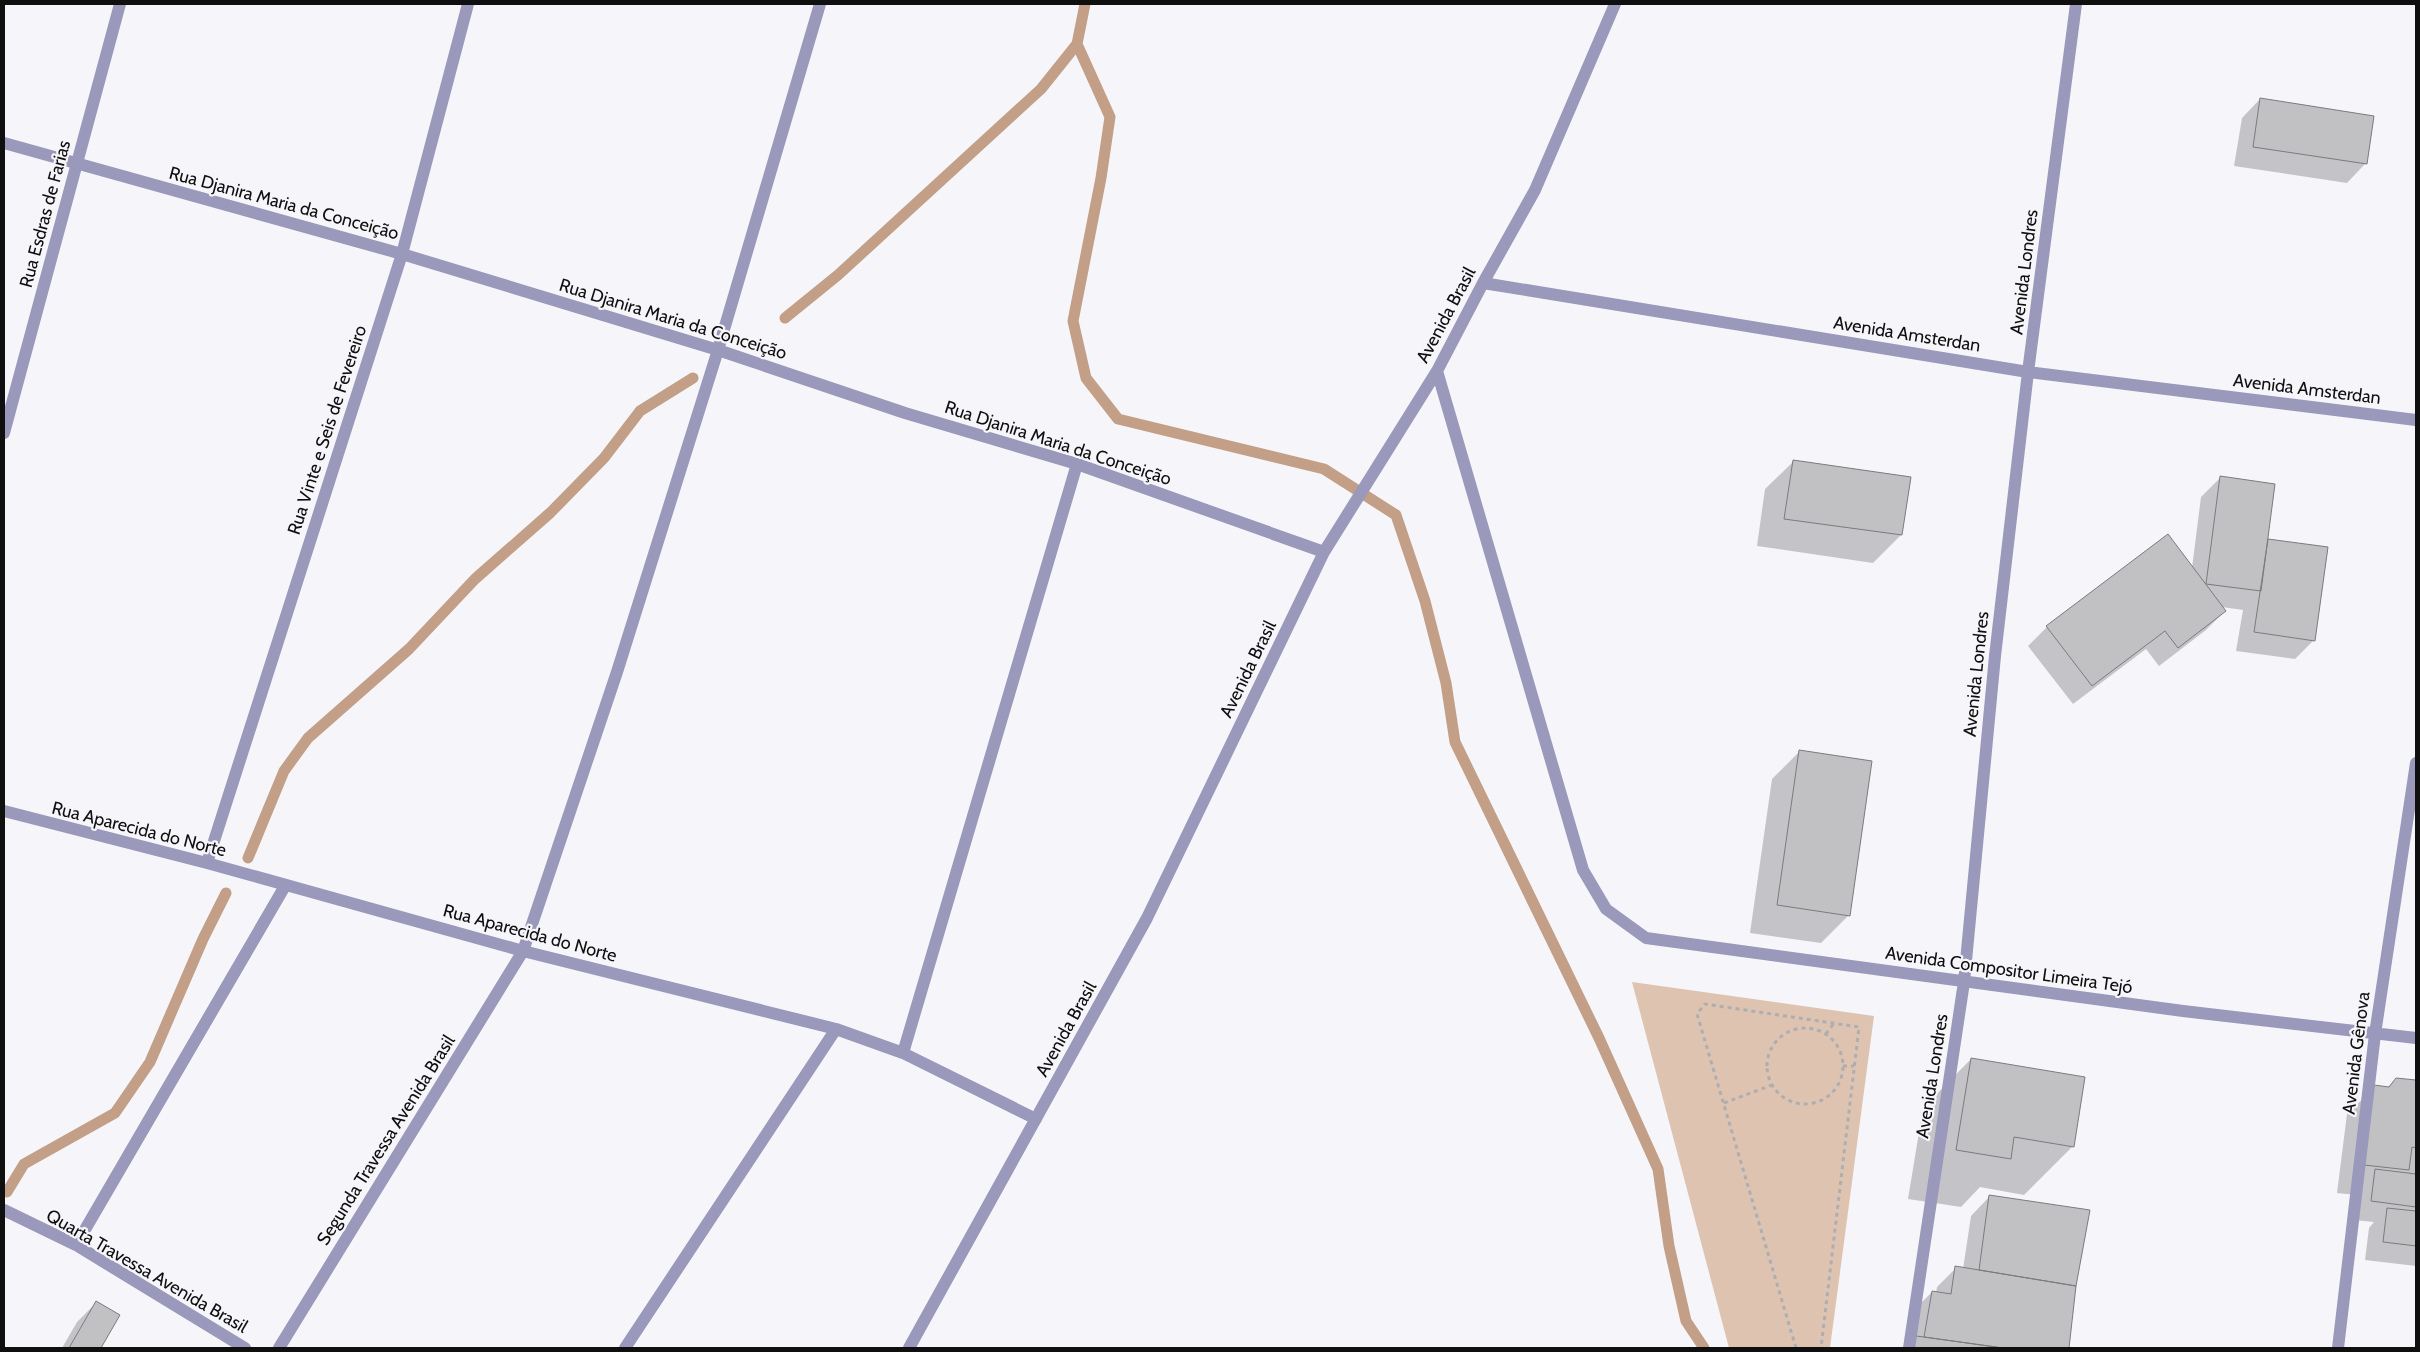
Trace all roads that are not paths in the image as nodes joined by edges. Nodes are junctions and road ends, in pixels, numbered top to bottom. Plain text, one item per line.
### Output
1 (120, 4) edge
2 (468, 4) edge
3 (820, 4) edge
4 (1616, 4) edge
5 (2076, 4) edge
6 (4, 144) edge
7 (77, 164) junction
8 (402, 254) junction
9 (1483, 283) junction
10 (718, 350) junction
11 (1437, 371) junction
12 (2028, 372) junction
13 (2416, 420) edge
14 (4, 433) edge
15 (1077, 464) junction
16 (1324, 552) junction
17 (2416, 763) edge
18 (4, 811) edge
19 (207, 863) junction
20 (285, 886) junction
21 (523, 951) junction
22 (1964, 982) junction
23 (836, 1028) junction
24 (2375, 1034) junction
25 (2416, 1038) edge
26 (903, 1053) junction
27 (1036, 1119) junction
28 (4, 1210) edge
29 (76, 1245) junction
30 (245, 1348) edge
31 (279, 1348) edge
32 (625, 1348) edge
33 (909, 1348) edge
34 (1909, 1348) edge
35 (2338, 1348) edge

1 - 7 street, Rua Esdras de Farias
2 - 8 street, Rua Vinte e Seis de Fevereiro
3 - 10 street, Segunda Travessa Avenida Brasil
4 - 9 street, Avenida Brasil
5 - 12 street, Avenida Londres
6 - 7 street, Rua Djanira Maria da Conceição
7 - 8 street, Rua Djanira Maria da Conceição
7 - 14 street, Rua Esdras de Farias
8 - 10 street, Rua Djanira Maria da Conceição
8 - 19 street, Rua Vinte e Seis de Fevereiro
9 - 11 street, Avenida Brasil
9 - 12 street, Avenida Amsterdan
10 - 15 street, Rua Djanira Maria da Conceição
10 - 21 street, Segunda Travessa Avenida Brasil
11 - 16 street, Avenida Brasil
11 - 22 street, Avenida Compositor Limeira Tejó
12 - 13 street, Avenida Amsterdan
12 - 22 street, Avenida Londres
15 - 16 street, Rua Djanira Maria da Conceição
15 - 26 street
16 - 27 street, Avenida Brasil
17 - 24 street, Avenida Gênova
18 - 19 street, Rua Aparecida do Norte
19 - 20 street, Rua Aparecida do Norte
20 - 21 street, Rua Aparecida do Norte
20 - 29 street
21 - 23 street, Rua Aparecida do Norte
21 - 31 street, Segunda Travessa Avenida Brasil
22 - 24 street, Avenida Compositor Limeira Tejó
22 - 34 street, Avenida Londres
23 - 26 street, Rua Aparecida do Norte
23 - 32 street
24 - 25 street, Avenida Compositor Limeira Tejó
24 - 35 street, Avenida Gênova
26 - 27 street, Rua Aparecida do Norte
27 - 33 street, Avenida Brasil
28 - 29 street, Quarta Travessa Avenida Brasil
29 - 30 street, Quarta Travessa Avenida Brasil

